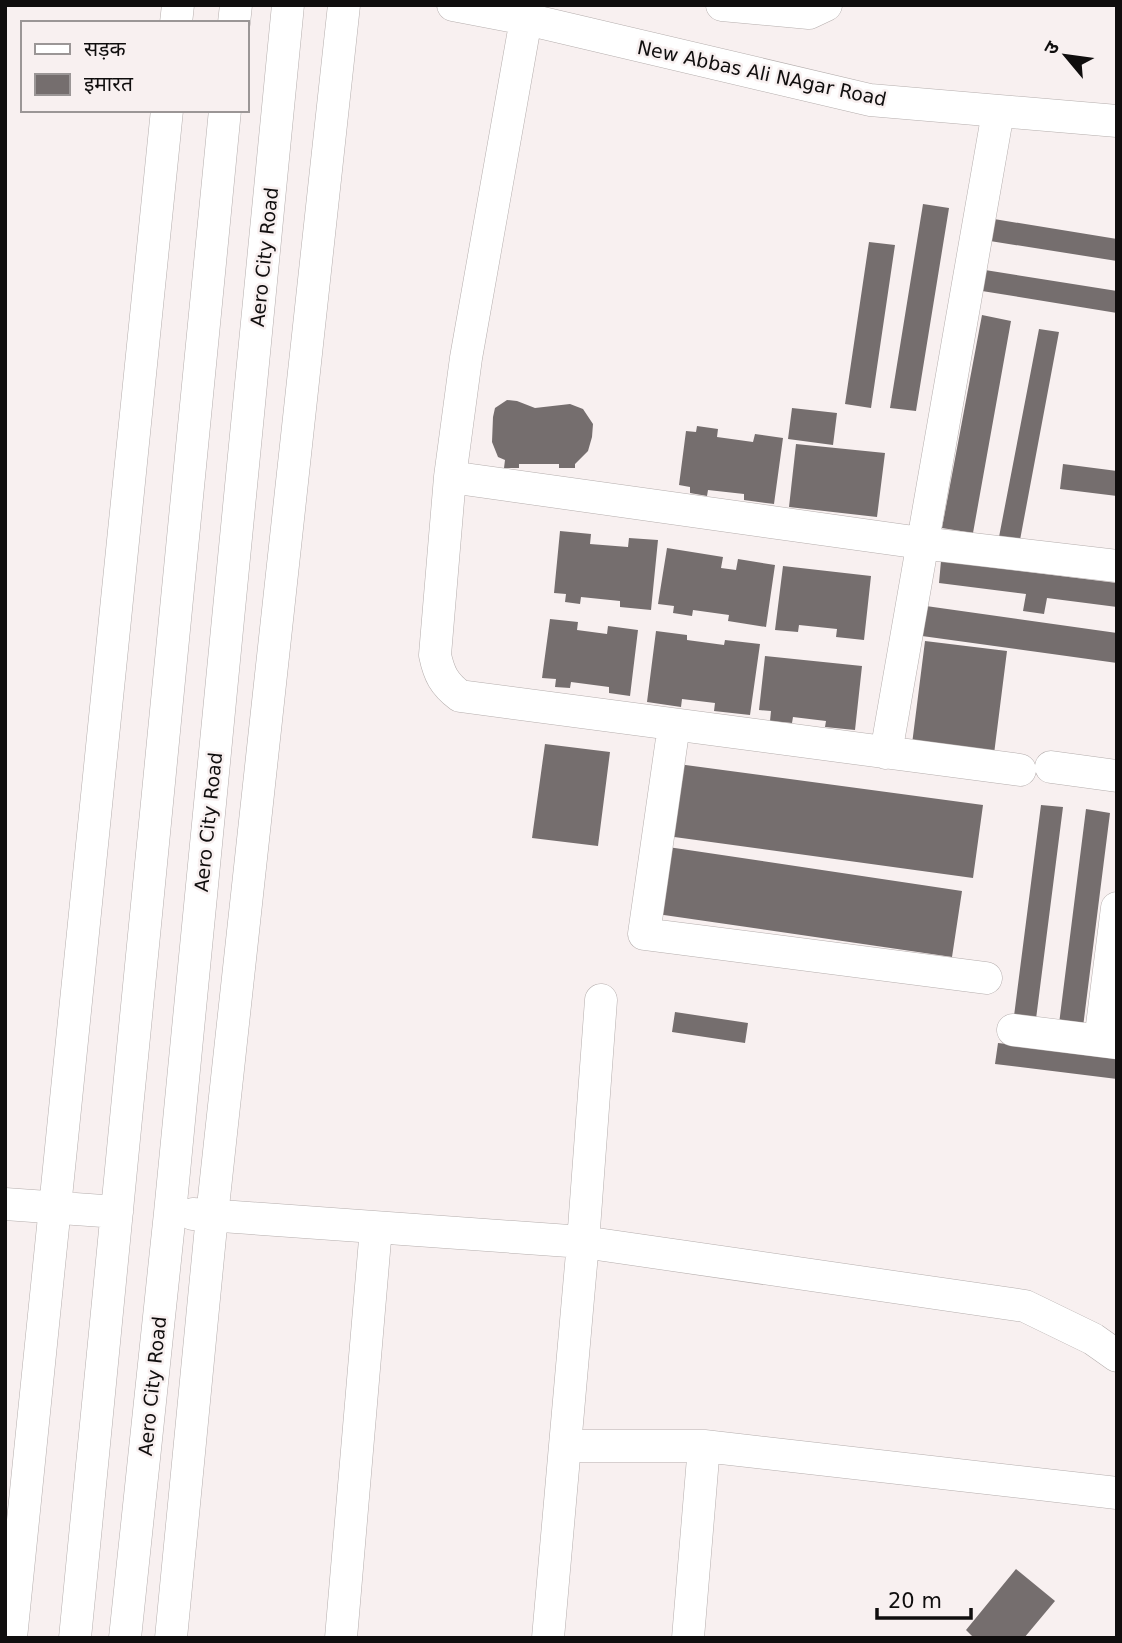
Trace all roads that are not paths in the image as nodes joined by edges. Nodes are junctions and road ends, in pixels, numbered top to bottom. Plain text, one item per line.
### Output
1 (288, 5) edge
2 (344, 5) edge
3 (453, 5) edge
4 (722, 5) edge
5 (826, 5) edge
6 (526, 19) junction
7 (167, 112) edge
8 (225, 112) edge
9 (998, 112) junction
10 (1117, 121) edge
11 (450, 477) junction
12 (921, 544) junction
13 (1117, 566) edge
14 (674, 725) junction
15 (886, 753) junction
16 (1117, 776) edge
17 (1117, 908) edge
18 (986, 978) dead end
19 (600, 1000) dead end
20 (1013, 1030) dead end
21 (1108, 1042) edge
22 (5, 1204) edge
23 (54, 1208) junction
24 (117, 1212) junction
25 (170, 1213) junction
26 (212, 1216) junction
27 (376, 1228) junction
28 (583, 1242) junction
29 (1117, 1356) edge
30 (565, 1446) junction
31 (704, 1446) junction
32 (1117, 1493) edge
33 (11, 1638) edge
34 (75, 1638) edge
35 (125, 1638) edge
36 (171, 1638) edge
37 (341, 1638) edge
38 (548, 1638) edge
39 (688, 1638) edge

1 - 25 street, Aero City Road
2 - 26 street
3 - 6 street, New Abbas Ali NAgar Road
4 - 5 street
6 - 9 street, New Abbas Ali NAgar Road
6 - 11 street
7 - 23 street
8 - 24 street
9 - 10 street, New Abbas Ali NAgar Road
9 - 12 street
11 - 12 street
11 - 14 street
12 - 13 street
12 - 15 street
14 - 15 street
14 - 18 street
15 - 16 street
17 - 21 street
19 - 28 street
20 - 21 street
22 - 23 street
23 - 24 street
23 - 33 street
24 - 34 street
25 - 26 street
25 - 35 street, Aero City Road
26 - 27 street
26 - 36 street
27 - 28 street
27 - 37 street
28 - 29 street
28 - 30 street
30 - 31 street
30 - 38 street
31 - 32 street
31 - 39 street

